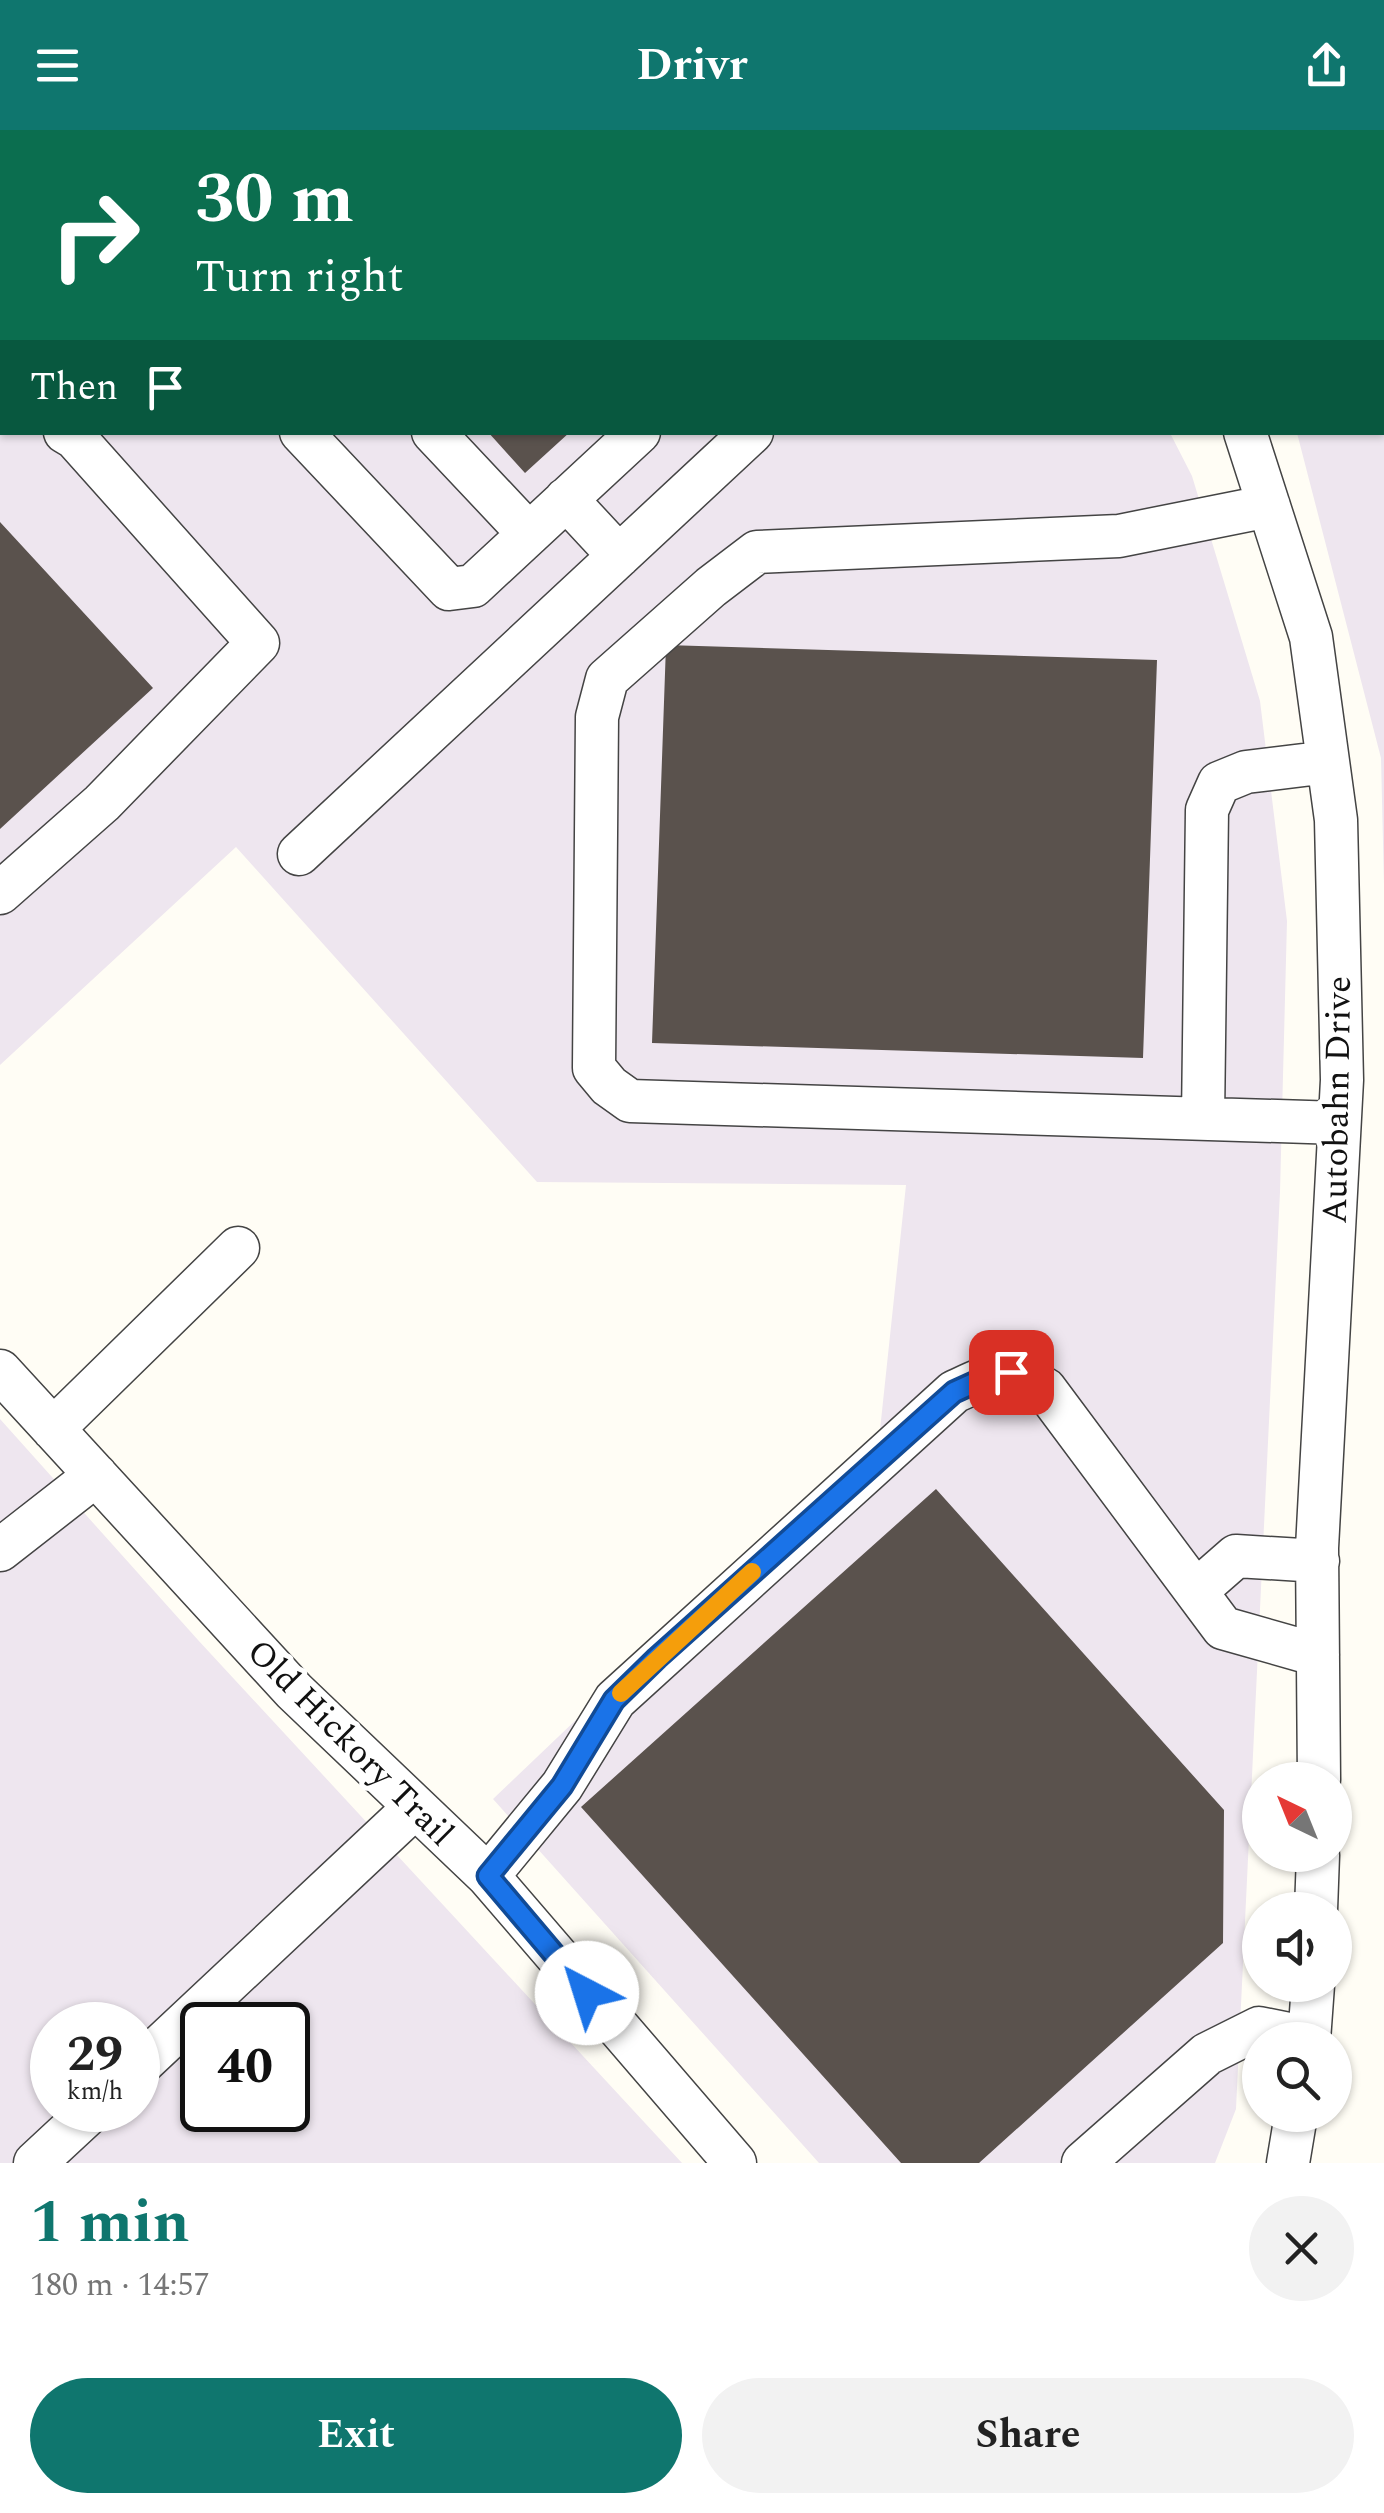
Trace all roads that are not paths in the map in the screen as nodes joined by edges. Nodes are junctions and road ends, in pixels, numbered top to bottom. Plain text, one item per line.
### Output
1 (70, 435) edge
2 (304, 435) edge
3 (436, 435) edge
4 (636, 435) edge
5 (749, 435) edge
6 (1246, 435) edge
7 (566, 500) junction
8 (1268, 506) junction
9 (529, 534) junction
10 (619, 556) junction
11 (1328, 762) junction
12 (299, 854) dead end
13 (0, 894) edge
14 (1203, 1119) junction
15 (1339, 1123) junction
16 (238, 1248) dead end
17 (0, 1371) edge
18 (52, 1429) junction
19 (96, 1475) junction
20 (0, 1550) edge
21 (1318, 1561) junction
22 (1196, 1591) junction
23 (1318, 1655) junction
24 (1319, 1762) edge
25 (414, 1808) junction
26 (488, 1876) junction
27 (1242, 2036) edge
28 (160, 2046) edge
29 (68, 2132) edge
30 (1293, 2132) edge
31 (35, 2163) edge
32 (735, 2163) edge
33 (1082, 2163) edge
34 (1288, 2163) edge

1 - 13 street
2 - 9 street
3 - 9 street
4 - 7 street
5 - 10 street
6 - 8 street, Autobahn Drive
7 - 9 street
7 - 10 street
8 - 11 street, Autobahn Drive
8 - 14 street
10 - 12 street
11 - 14 street
11 - 15 street, Autobahn Drive
14 - 15 street
15 - 21 street, Autobahn Drive
16 - 18 street
17 - 18 street, Old Hickory Trail
18 - 19 street, Old Hickory Trail
19 - 20 street
19 - 25 street, Old Hickory Trail
21 - 22 street
21 - 23 street, Autobahn Drive
22 - 23 street
22 - 26 street
23 - 24 street, Autobahn Drive
25 - 26 street, Old Hickory Trail
25 - 28 street
26 - 32 street, Old Hickory Trail
27 - 33 street
29 - 31 street
30 - 34 street

